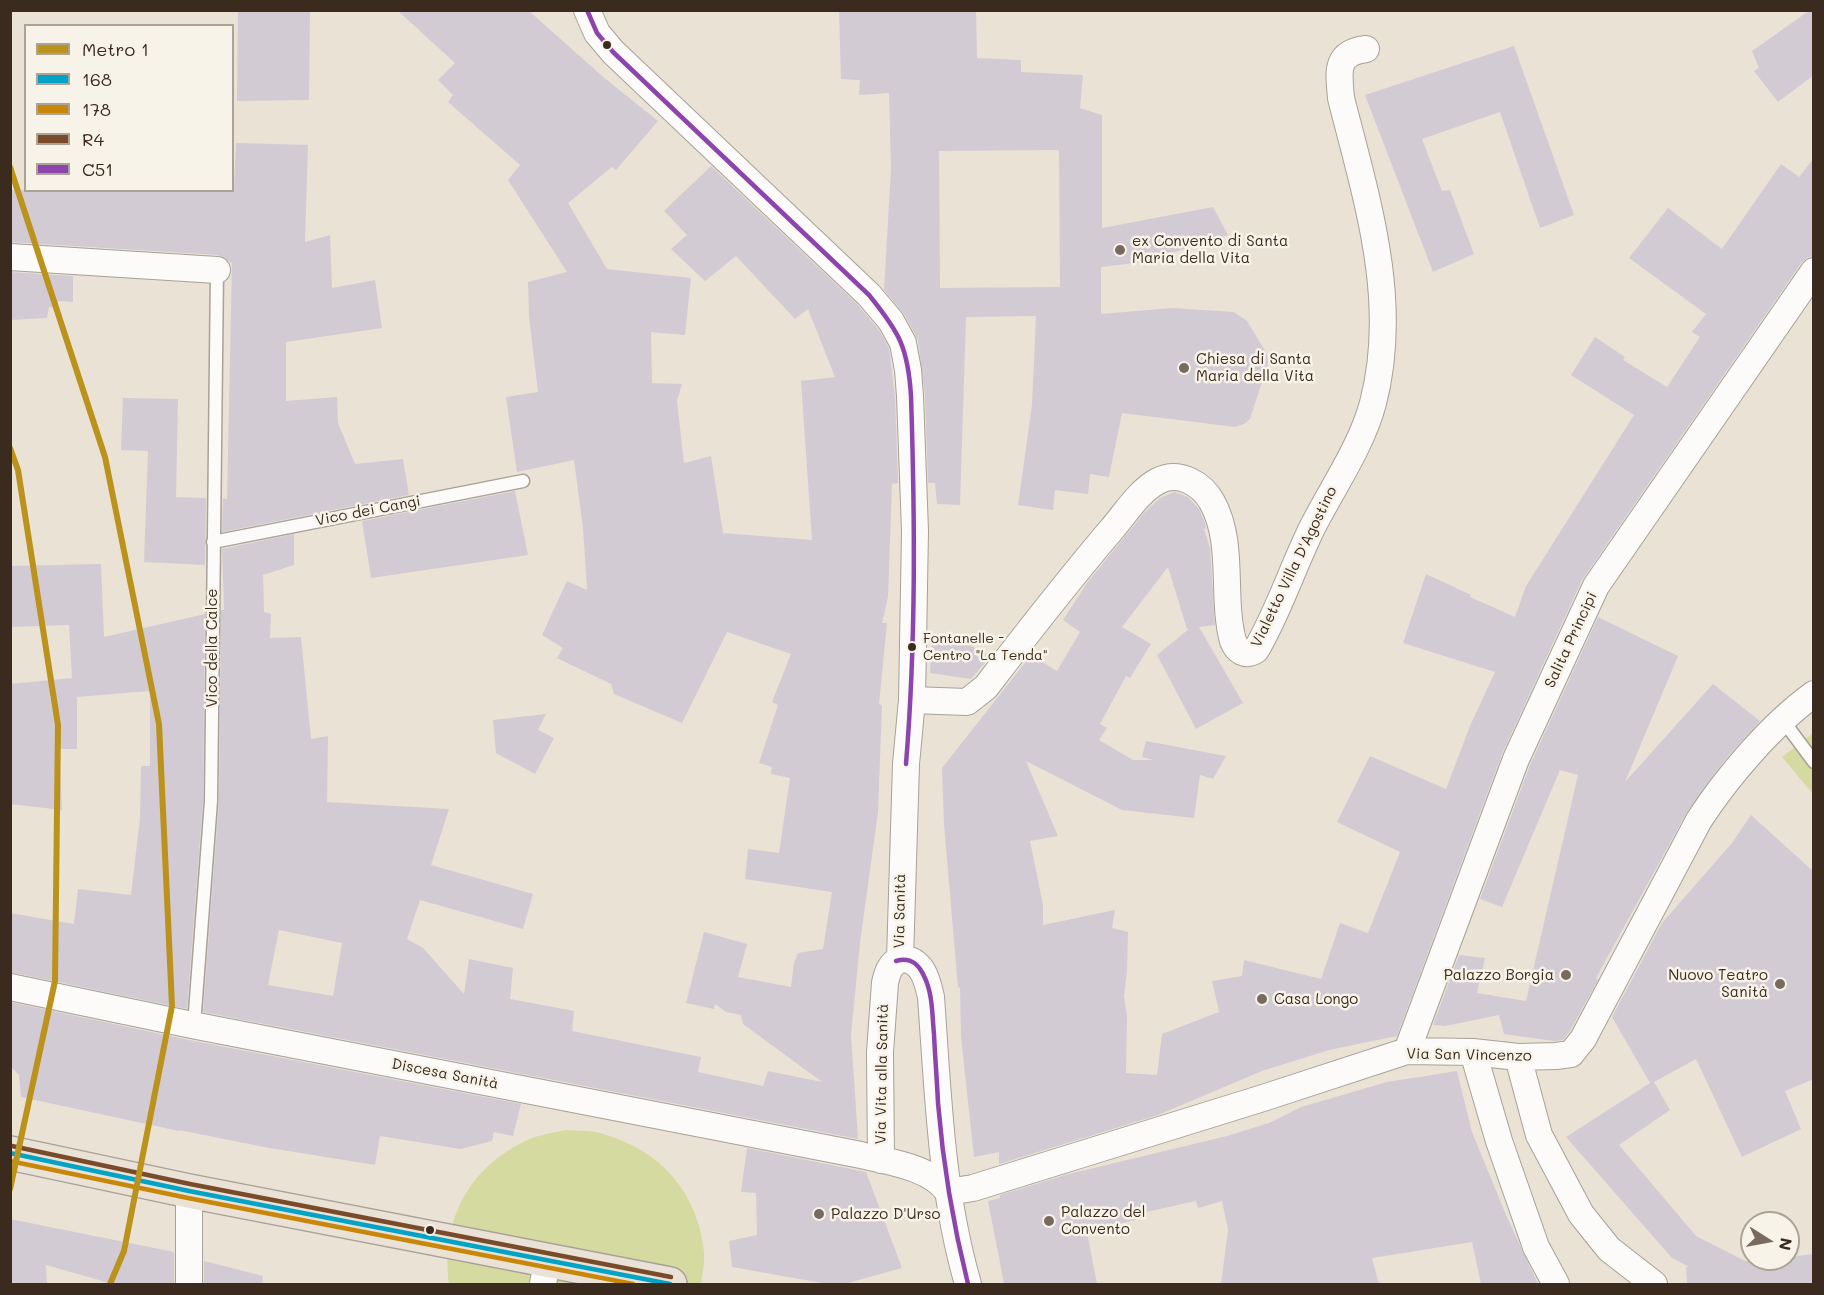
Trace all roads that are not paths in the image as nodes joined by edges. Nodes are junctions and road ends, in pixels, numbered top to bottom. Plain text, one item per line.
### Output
1 (587, 10) edge
2 (1366, 49) dead end
3 (10, 257) edge
4 (217, 270) joint
5 (1814, 270) edge
6 (523, 481) dead end
7 (213, 542) junction
8 (1814, 694) edge
9 (912, 700) junction
10 (1782, 719) junction
11 (1814, 762) edge
12 (900, 958) junction
13 (10, 987) edge
14 (194, 1025) junction
15 (1407, 1051) junction
16 (1473, 1052) junction
17 (1518, 1057) junction
18 (942, 1148) junction
19 (10, 1153) edge
20 (881, 1160) junction
21 (914, 1170) junction
22 (189, 1191) junction
23 (948, 1192) junction
24 (545, 1273) edge
25 (189, 1284) edge
26 (670, 1284) edge
27 (968, 1284) edge
28 (1556, 1284) edge
29 (1654, 1284) edge

1 - 9 street
2 - 9 street, Vialetto Villa D'Agostino
3 - 4 street
4 - 7 lane, Vico della Calce
5 - 15 street, Salita Principi
6 - 7 lane, Vico dei Cangi
7 - 14 lane, Vico della Calce
8 - 10 street, Via San Vincenzo
9 - 12 street, Via Sanità
10 - 11 lane
10 - 17 street, Via San Vincenzo
12 - 18 street, Via Sanità
12 - 20 street, Via Vita alla Sanità
13 - 14 street, Discesa Sanità
14 - 20 street, Discesa Sanità
15 - 16 street, Via San Vincenzo
15 - 23 street, Via San Vincenzo
16 - 17 street, Via San Vincenzo
16 - 28 street
17 - 29 street
18 - 21 street
18 - 23 street
19 - 22 main road
20 - 21 street, Via Vita alla Sanità
21 - 23 street, Via Vita alla Sanità
22 - 24 main road
22 - 25 street
23 - 27 street
24 - 26 main road

